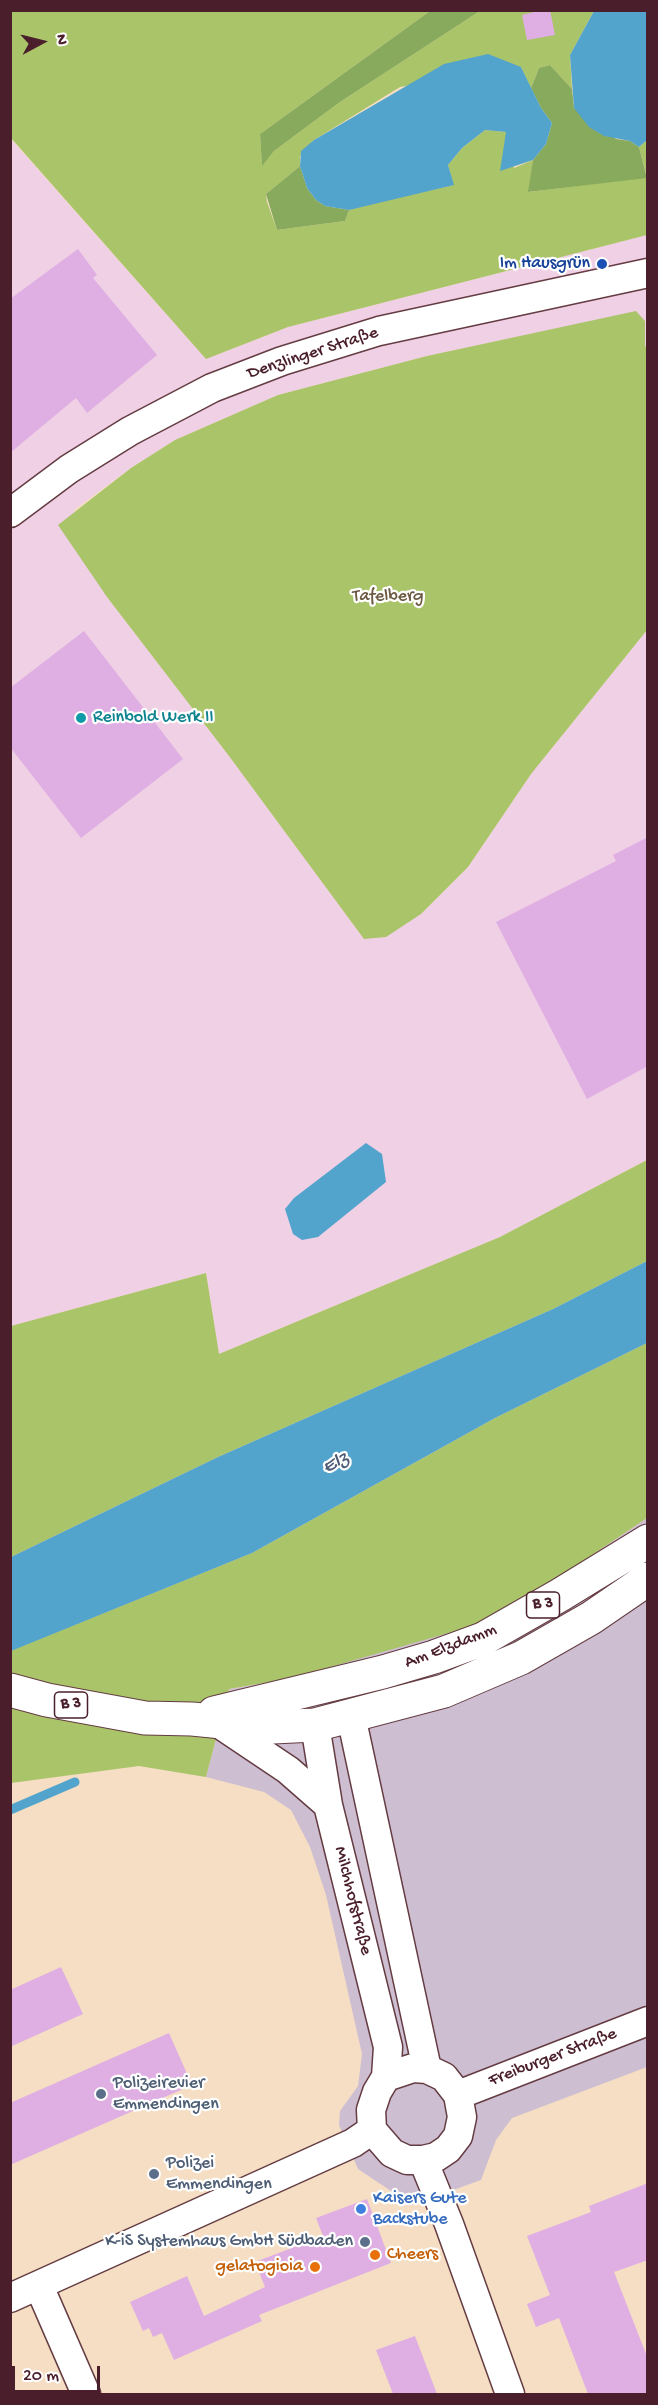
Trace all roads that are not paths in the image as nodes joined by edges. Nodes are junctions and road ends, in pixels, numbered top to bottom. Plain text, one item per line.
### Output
1 (648, 273) edge
2 (10, 513) edge
3 (648, 1541) edge
4 (648, 1579) edge
5 (10, 1690) edge
6 (329, 1703) junction
7 (205, 1721) junction
8 (328, 1805) junction
9 (648, 2021) edge
10 (427, 2069) junction
11 (386, 2077) junction
12 (458, 2095) junction
13 (372, 2130) junction
14 (423, 2160) junction
15 (39, 2286) junction
16 (10, 2298) edge
17 (86, 2394) edge
18 (510, 2394) edge

1 - 2 street, Denzlinger Straße
3 - 6 main road, Am Elzdamm / B 3
4 - 6 main road, Am Elzdamm / B 3
5 - 7 main road, B 3
6 - 7 main road, B 3
6 - 8 street, Milchhofstraße
6 - 10 street, Milchhofstraße
7 - 8 street
8 - 11 street, Milchhofstraße
9 - 12 street, Freiburger Straße
10 - 11 street
10 - 12 street
11 - 13 street, Milchhofstraße
12 - 14 street
13 - 14 street
13 - 15 street
14 - 18 street
15 - 16 street
15 - 17 street

